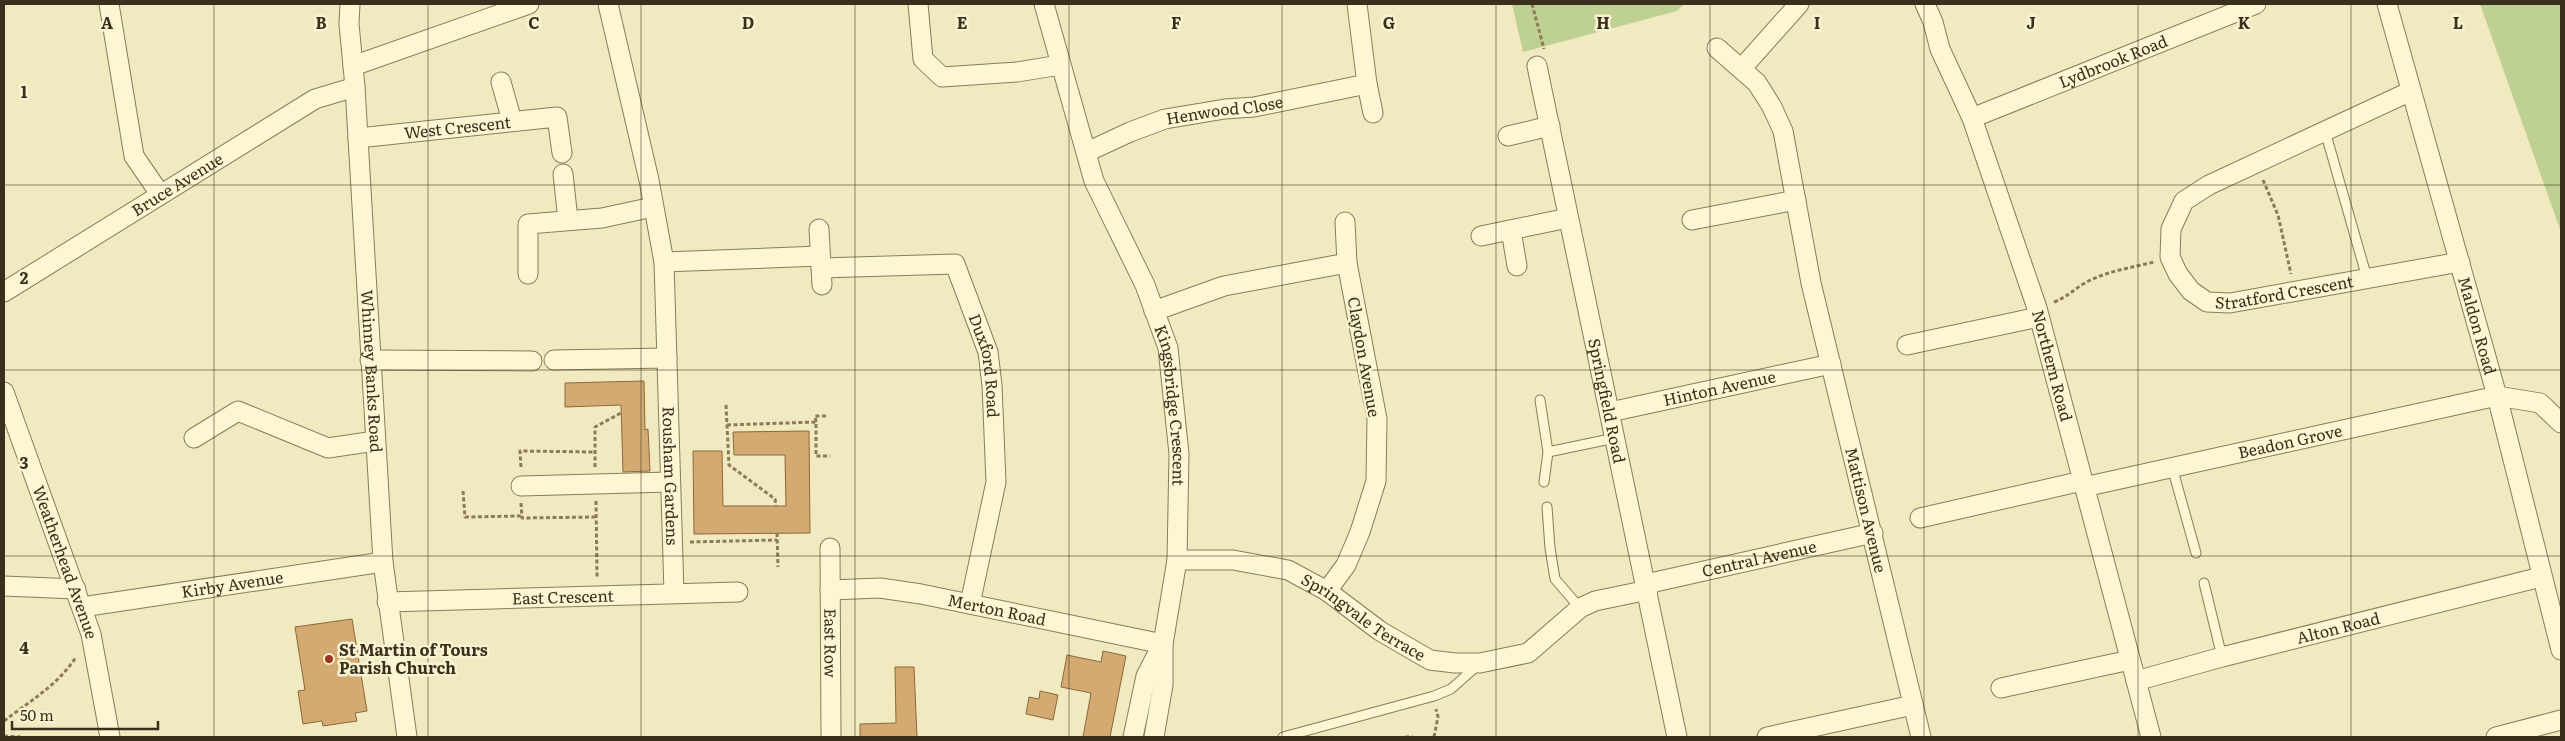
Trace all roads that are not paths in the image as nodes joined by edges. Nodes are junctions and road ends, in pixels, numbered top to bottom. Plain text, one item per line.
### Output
1 (109, 4) edge
2 (350, 4) edge
3 (529, 4) edge
4 (608, 4) edge
5 (918, 4) edge
6 (1044, 4) edge
7 (1357, 4) edge
8 (1798, 4) edge
9 (1925, 4) edge
10 (2256, 4) edge
11 (2387, 4) edge
12 (1717, 48) dead end
13 (1060, 65) junction
14 (353, 66) junction
15 (1537, 66) road end
16 (1742, 68) junction
17 (501, 82) dead end
18 (1366, 84) junction
19 (355, 87) junction
20 (2411, 91) junction
21 (1373, 113) dead end
22 (1972, 118) junction
23 (512, 121) junction
24 (1550, 126) junction
25 (2325, 131) junction
26 (1508, 136) dead end
27 (358, 138) junction
28 (1087, 152) junction
29 (562, 153) dead end
30 (563, 174) dead end
31 (160, 194) junction
32 (1796, 200) junction
33 (653, 207) junction
34 (1568, 218) junction
35 (568, 220) junction
36 (1692, 220) dead end
37 (1344, 222) dead end
38 (819, 229) dead end
39 (1511, 230) junction
40 (1481, 236) dead end
41 (664, 262) junction
42 (2460, 262) junction
43 (1347, 263) junction
44 (1517, 266) dead end
45 (821, 270) junction
46 (528, 274) dead end
47 (2367, 278) junction
48 (4, 292) edge
49 (1154, 311) junction
50 (2038, 312) junction
51 (1907, 345) dead end
52 (667, 358) junction
53 (370, 360) junction
54 (554, 360) dead end
55 (532, 361) dead end
56 (1831, 364) junction
57 (4, 392) edge
58 (2497, 396) junction
59 (1540, 400) dead end
60 (1610, 412) junction
61 (2561, 423) edge
62 (194, 438) dead end
63 (1616, 438) junction
64 (375, 441) junction
65 (1548, 452) junction
66 (2172, 467) junction
67 (670, 482) junction
68 (1544, 482) dead end
69 (2083, 484) junction
70 (521, 486) dead end
71 (1547, 506) dead end
72 (1920, 518) dead end
73 (1873, 533) junction
74 (830, 548) dead end
75 (2196, 553) dead end
76 (1177, 560) junction
77 (384, 562) junction
78 (2541, 577) junction
79 (2204, 584) dead end
80 (4, 586) edge
81 (1647, 587) junction
82 (830, 590) junction
83 (1328, 591) junction
84 (674, 592) junction
85 (738, 592) dead end
86 (79, 598) junction
87 (387, 602) junction
88 (970, 604) junction
89 (1574, 613) junction
90 (1163, 644) junction
91 (2561, 650) edge
92 (2222, 657) junction
93 (2130, 660) junction
94 (1480, 663) junction
95 (2136, 681) junction
96 (2001, 688) dead end
97 (1914, 706) junction
98 (2561, 720) edge
99 (110, 737) edge
100 (407, 737) edge
101 (831, 737) edge
102 (1133, 737) edge
103 (1154, 737) edge
104 (1283, 737) edge
105 (1677, 737) edge
106 (1767, 737) edge
107 (1921, 737) edge
108 (2151, 737) edge
109 (2496, 737) edge

1 - 31 street
2 - 14 street, Whinney Banks Road
3 - 14 street
4 - 33 street, Rousham Gardens
5 - 13 street
6 - 13 street, Kingsbridge Crescent
7 - 18 street
8 - 16 street
9 - 22 street, Northern Road
10 - 22 street, Lydbrook Road
11 - 20 street, Maldon Road
12 - 16 street, Mattison Avenue
13 - 28 street, Kingsbridge Crescent
14 - 19 street, Whinney Banks Road
15 - 24 street, Springfield Road
16 - 32 street, Mattison Avenue
17 - 23 street
18 - 21 street
18 - 28 street, Henwood Close
19 - 27 street, Whinney Banks Road
19 - 31 street, Bruce Avenue
20 - 25 street
20 - 42 street, Maldon Road
22 - 50 street, Northern Road
23 - 27 street, West Crescent
23 - 29 street, West Crescent
24 - 26 street
24 - 34 street, Springfield Road
25 - 47 lane
25 - 47 street, Stratford Crescent
27 - 53 street, Whinney Banks Road
28 - 49 street, Kingsbridge Crescent
30 - 35 street
31 - 48 street, Bruce Avenue
32 - 36 street
32 - 56 street, Mattison Avenue
33 - 35 street
33 - 41 street, Rousham Gardens
34 - 39 street
34 - 60 street, Springfield Road
35 - 46 street
37 - 43 street, Claydon Avenue
38 - 45 street
39 - 40 street
39 - 44 street
41 - 45 street
41 - 52 street, Rousham Gardens
42 - 47 street, Stratford Crescent
42 - 58 street, Maldon Road
43 - 49 street
43 - 83 street, Claydon Avenue
45 - 88 street, Duxford Road
49 - 76 street, Kingsbridge Crescent
50 - 51 street
50 - 69 street, Northern Road
52 - 54 street
52 - 67 street, Rousham Gardens
53 - 55 street
53 - 64 street, Whinney Banks Road
56 - 60 street, Hinton Avenue
56 - 73 street, Mattison Avenue
57 - 86 street, Weatherhead Avenue
58 - 61 street
58 - 66 street, Beadon Grove
58 - 78 street, Maldon Road
59 - 65 lane
60 - 63 street, Springfield Road
62 - 64 street
63 - 65 lane
63 - 81 street, Springfield Road
64 - 77 street, Whinney Banks Road
65 - 68 lane
66 - 69 street, Beadon Grove
66 - 75 lane
67 - 70 street
67 - 84 street, Rousham Gardens
69 - 72 street
69 - 93 street, Northern Road
71 - 89 lane
73 - 81 street, Central Avenue
73 - 97 street, Mattison Avenue
74 - 82 street, East Row
76 - 83 street, Springvale Terrace
76 - 90 street, Kingsbridge Crescent
77 - 86 street, Kirby Avenue
77 - 87 street, Whinney Banks Road
78 - 91 street, Maldon Road
78 - 92 street, Alton Road
79 - 92 lane
80 - 86 street, Kirby Avenue
81 - 89 street, Central Avenue
81 - 105 street, Springfield Road
82 - 88 street, Merton Road
82 - 101 street, East Row
83 - 94 street, Springvale Terrace
84 - 85 street, East Crescent
84 - 87 street, East Crescent
86 - 99 street, Weatherhead Avenue
87 - 100 street, Whinney Banks Road
88 - 90 street, Merton Road
89 - 94 street, Springvale Terrace
90 - 102 street, Kingsbridge Crescent
90 - 103 street, Kingsbridge Crescent
92 - 95 street, Alton Road
93 - 95 street, Northern Road
93 - 96 street
94 - 104 lane
95 - 108 street, Northern Road
97 - 106 street
97 - 107 street, Mattison Avenue
98 - 109 street

